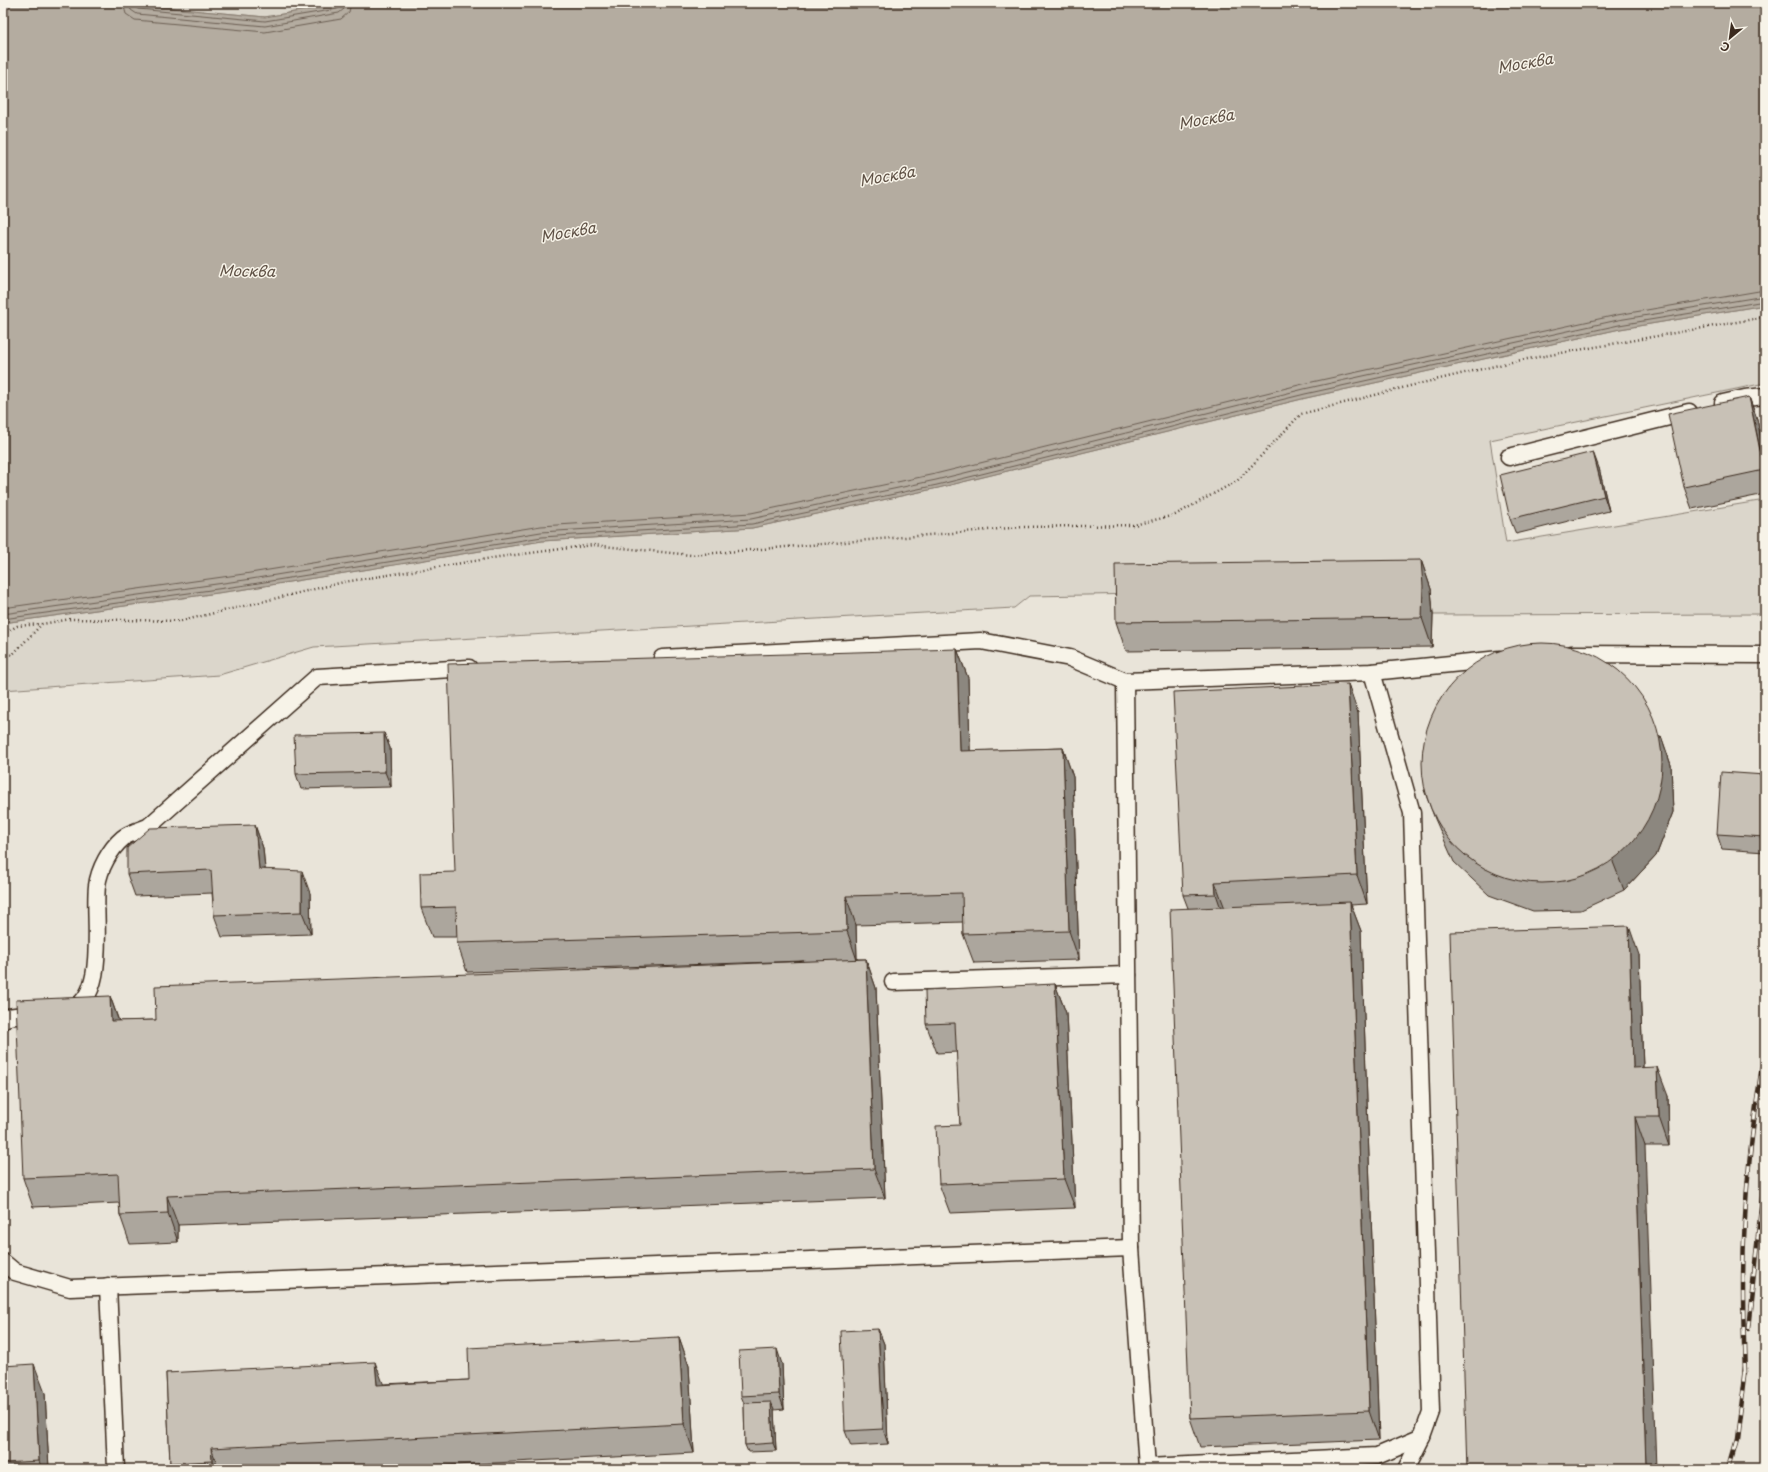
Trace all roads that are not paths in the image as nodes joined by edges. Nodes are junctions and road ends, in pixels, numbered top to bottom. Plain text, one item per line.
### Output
1 (1765, 396) edge
2 (1509, 458) dead end
3 (1556, 654) edge
4 (1765, 655) edge
5 (1517, 657) edge
6 (649, 659) edge
7 (483, 668) edge
8 (1372, 672) junction
9 (1125, 681) junction
10 (1128, 975) junction
11 (893, 982) dead end
12 (3, 1021) edge
13 (1131, 1248) junction
14 (3, 1262) edge
15 (108, 1286) junction
16 (1422, 1437) junction
17 (1147, 1468) edge
18 (116, 1469) edge
19 (1406, 1469) edge

1 - 2 lane
3 - 4 lane
5 - 8 lane
6 - 9 lane
7 - 12 lane
8 - 9 lane
8 - 16 lane
9 - 10 lane
10 - 11 lane
10 - 13 lane
13 - 15 lane
13 - 17 lane
14 - 15 lane
15 - 18 lane
16 - 17 lane
16 - 19 lane

